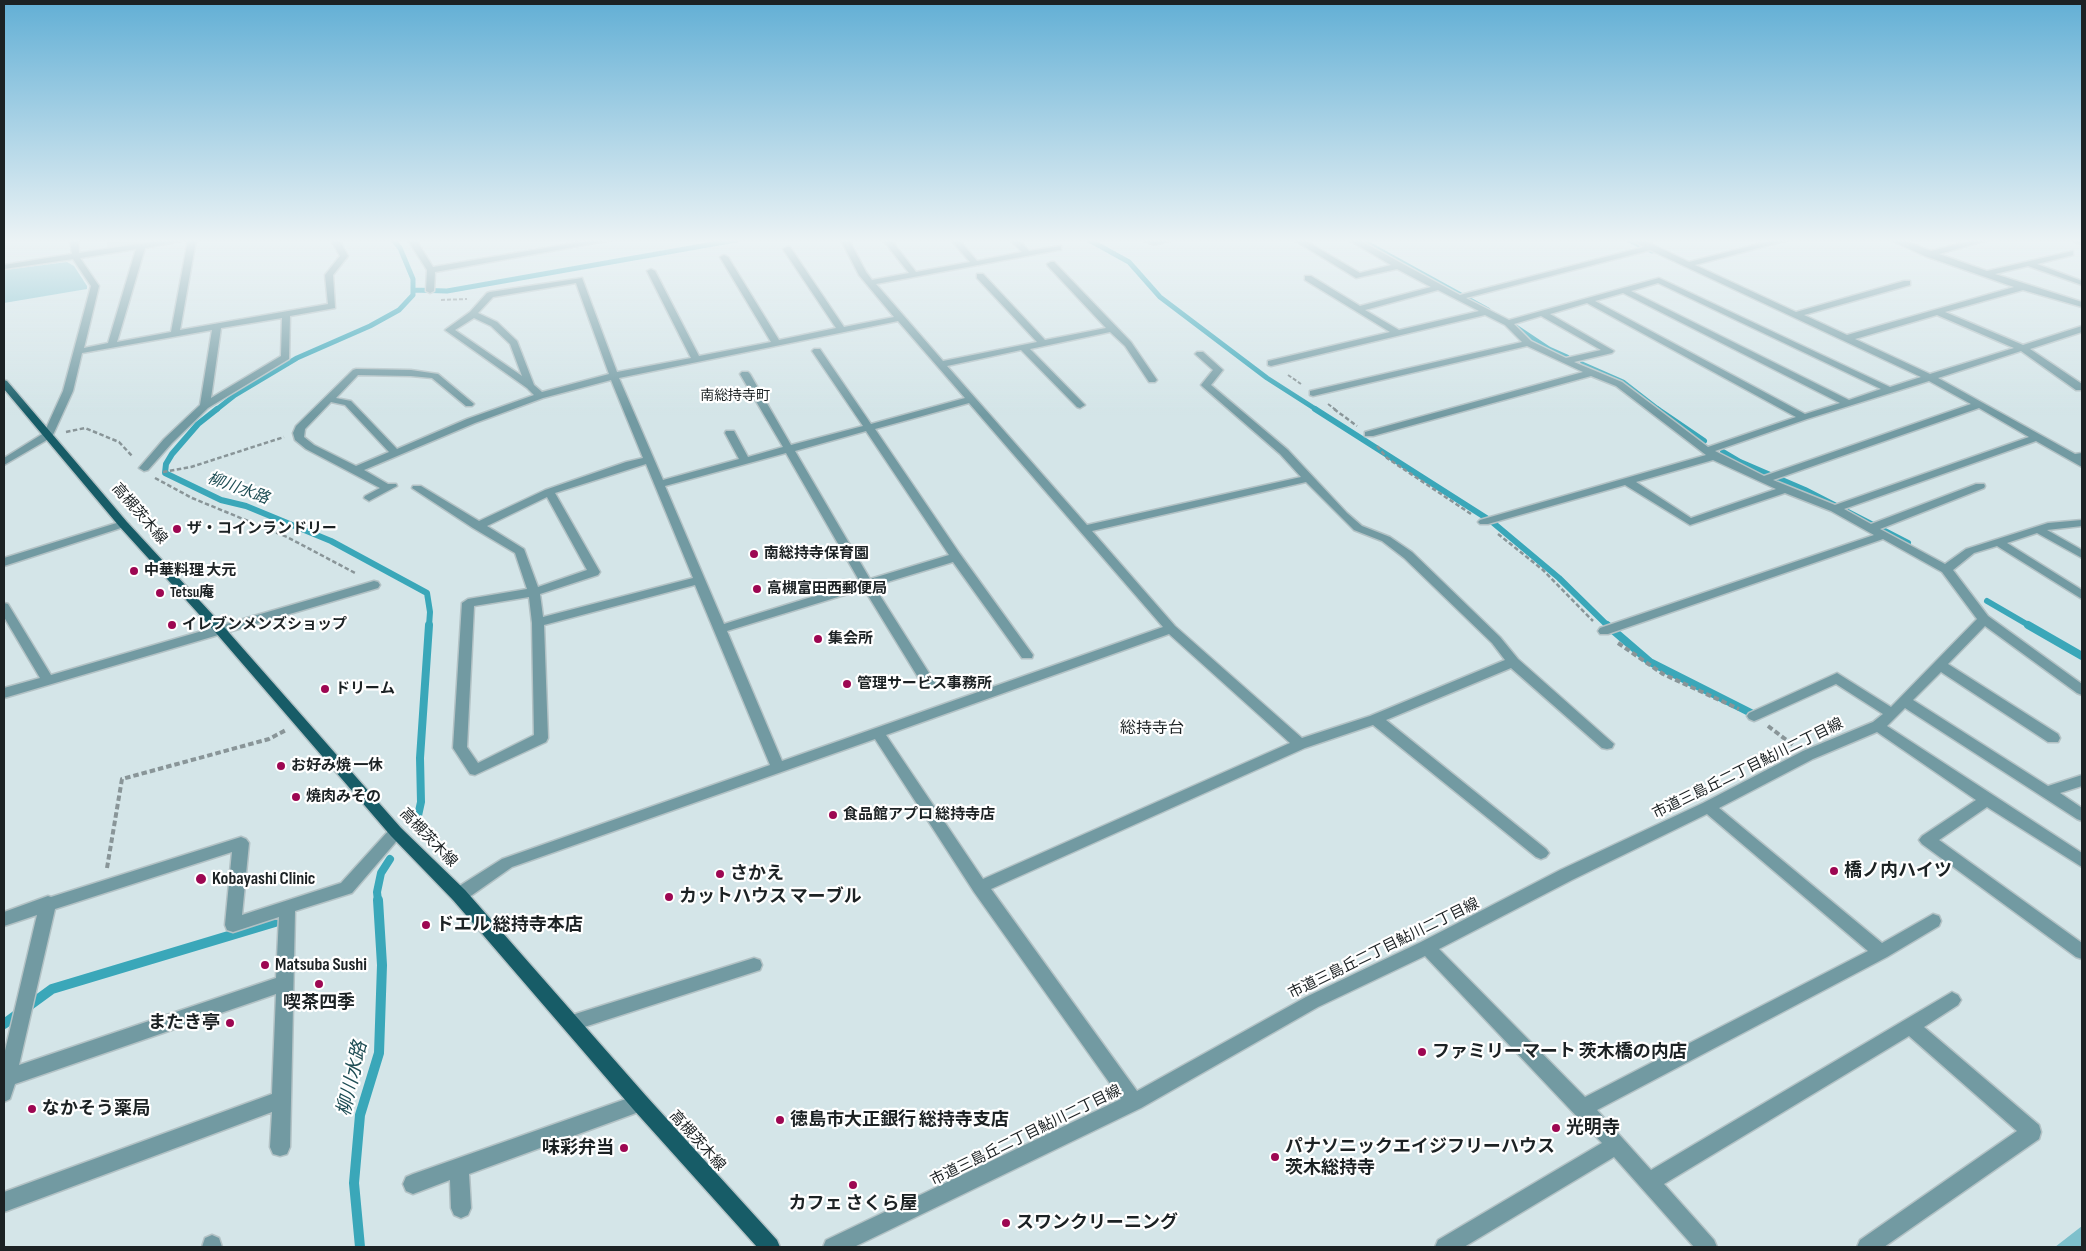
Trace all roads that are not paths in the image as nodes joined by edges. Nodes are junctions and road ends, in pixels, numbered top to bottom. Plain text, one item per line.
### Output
1 (92, 298) edge
2 (126, 298) edge
3 (181, 298) edge
4 (331, 298) edge
5 (488, 298) edge
6 (586, 298) edge
7 (665, 298) edge
8 (749, 298) edge
9 (821, 298) edge
10 (883, 298) edge
11 (1001, 298) edge
12 (1083, 298) edge
13 (1341, 298) edge
14 (1397, 298) edge
15 (1462, 298) edge
16 (1593, 298) edge
17 (1640, 298) edge
18 (1698, 298) edge
19 (1764, 298) edge
20 (1853, 298) edge
21 (1984, 298) edge
22 (2060, 298) edge
23 (1587, 300) junction
24 (2082, 305) edge
25 (1358, 309) junction
26 (1486, 312) junction
27 (1938, 312) junction
28 (1542, 313) junction
29 (473, 314) junction
30 (1798, 314) junction
31 (286, 315) junction
32 (900, 318) junction
33 (1508, 323) junction
34 (217, 327) junction
35 (2082, 328) edge
36 (1112, 329) junction
37 (842, 330) junction
38 (1396, 332) junction
39 (175, 334) junction
40 (1848, 338) junction
41 (1043, 342) junction
42 (776, 343) junction
43 (1528, 343) junction
44 (112, 345) junction
45 (1022, 346) junction
46 (2023, 348) junction
47 (80, 350) junction
48 (817, 350) dead end
49 (1200, 354) dead end
50 (696, 359) junction
51 (1565, 361) junction
52 (1271, 363) road end
53 (941, 364) junction
54 (1594, 372) junction
55 (746, 374) dead end
56 (614, 376) junction
57 (1931, 378) junction
58 (1152, 380) dead end
59 (4, 383) edge
60 (530, 386) junction
61 (2082, 387) edge
62 (1890, 390) junction
63 (1313, 393) road end
64 (540, 396) junction
65 (329, 399) junction
66 (970, 400) junction
67 (1848, 403) junction
68 (469, 404) dead end
69 (1979, 404) junction
70 (1080, 405) dead end
71 (205, 406) junction
72 (1804, 417) junction
73 (870, 428) junction
74 (730, 433) dead end
75 (1369, 434) road end
76 (48, 435) junction
77 (2037, 437) junction
78 (790, 450) junction
79 (395, 452) junction
80 (1710, 453) junction
81 (2078, 456) edge
82 (649, 460) junction
83 (4, 462) edge
84 (745, 462) junction
85 (2082, 464) edge
86 (144, 468) road end
87 (356, 470) junction
88 (1309, 478) junction
89 (1763, 480) junction
90 (1627, 481) junction
91 (659, 484) junction
92 (1980, 486) dead end
93 (417, 488) dead end
94 (1786, 489) junction
95 (549, 492) junction
96 (369, 498) dead end
97 (1835, 509) junction
98 (1484, 522) road end
99 (2082, 523) edge
100 (124, 524) junction
101 (477, 526) junction
102 (1871, 528) junction
103 (1084, 529) junction
104 (2038, 529) junction
105 (1884, 535) junction
106 (1998, 542) junction
107 (2082, 555) edge
108 (956, 557) junction
109 (4, 562) edge
110 (1946, 569) junction
111 (699, 580) junction
112 (866, 584) junction
113 (374, 585) road end
114 (534, 592) junction
115 (2082, 595) edge
116 (4, 607) edge
117 (1984, 619) junction
118 (538, 623) junction
119 (720, 629) junction
120 (1171, 629) junction
121 (220, 630) junction
122 (1604, 631) road end
123 (1027, 655) dead end
124 (1513, 662) junction
125 (1940, 665) junction
126 (48, 680) junction
127 (929, 684) dead end
128 (2082, 690) edge
129 (4, 693) edge
130 (1904, 701) junction
131 (1892, 714) junction
132 (1754, 716) road end
133 (1375, 719) junction
134 (1878, 726) junction
135 (878, 733) junction
136 (2053, 738) dead end
137 (1300, 744) junction
138 (1607, 744) dead end
139 (778, 768) junction
140 (2082, 780) edge
141 (2047, 792) junction
142 (1987, 800) junction
143 (1708, 807) junction
144 (2082, 815) edge
145 (396, 832) junction
146 (1541, 853) dead end
147 (2082, 861) edge
148 (980, 887) junction
149 (459, 895) junction
150 (48, 904) junction
151 (286, 908) junction
152 (4, 919) edge
153 (1933, 921) dead end
154 (1427, 947) junction
155 (1881, 952) junction
156 (2082, 952) edge
157 (754, 965) dead end
158 (285, 983) junction
159 (1952, 1000) dead end
160 (572, 1023) junction
161 (1910, 1026) junction
162 (6, 1086) edge
163 (281, 1100) junction
164 (1134, 1102) junction
165 (640, 1103) junction
166 (1583, 1108) junction
167 (1616, 1145) junction
168 (280, 1147) dead end
169 (459, 1169) junction
170 (1649, 1182) junction
171 (413, 1184) dead end
172 (4, 1202) edge
173 (461, 1208) dead end
174 (770, 1247) edge
175 (833, 1247) edge
176 (1445, 1247) edge
177 (1708, 1247) edge
178 (1867, 1247) edge

1 - 47 street
2 - 44 street
3 - 39 street
4 - 31 street
5 - 29 street
6 - 56 street
7 - 50 street
8 - 42 street
9 - 37 street
10 - 32 street
11 - 41 street
12 - 36 street
13 - 25 street
14 - 25 street
15 - 26 street
16 - 23 street
17 - 67 street
18 - 62 street
19 - 30 street
20 - 30 street
21 - 27 street
22 - 24 street
23 - 28 street
23 - 72 street
25 - 38 street
26 - 33 street
26 - 38 street
27 - 40 street
27 - 46 street
28 - 33 street
28 - 51 street
29 - 60 street
29 - 60 street
30 - 40 street
31 - 34 street
31 - 71 street
32 - 37 street
32 - 53 street
33 - 43 street
34 - 39 street
34 - 71 street
35 - 46 street
36 - 41 street
36 - 58 street
37 - 42 street
38 - 52 street
39 - 44 street
40 - 57 street
41 - 45 street
42 - 50 street
43 - 51 street
43 - 63 street
44 - 47 street
45 - 53 street
45 - 70 street
46 - 57 street
46 - 61 street
47 - 76 street
48 - 73 street
49 - 88 street
50 - 56 street
51 - 54 street
53 - 66 street
54 - 75 street
54 - 80 street
55 - 78 street
56 - 64 street
56 - 82 street
57 - 62 street
57 - 69 street
59 - 76 main road, 高槻茨木線
60 - 64 street
62 - 67 street
64 - 79 street
65 - 68 street
65 - 79 street
65 - 87 street
66 - 73 street
66 - 103 street
67 - 72 street
69 - 77 street
69 - 89 street
71 - 86 street
72 - 80 street
73 - 78 street
73 - 108 street
74 - 84 street
76 - 83 street
76 - 100 main road, 高槻茨木線
77 - 81 street
77 - 97 street
78 - 84 street
78 - 112 street
79 - 87 street
80 - 89 street
80 - 90 street
81 - 85 street
82 - 91 street
82 - 95 street
84 - 91 street
87 - 96 street
88 - 103 street
88 - 124 street
89 - 94 street
90 - 94 street
90 - 98 street
91 - 111 street
92 - 102 street
93 - 101 street
94 - 97 street
95 - 101 street
95 - 114 street
97 - 102 street
99 - 104 street
100 - 109 street
100 - 121 main road, 高槻茨木線
101 - 114 street
102 - 105 street
103 - 120 street
104 - 106 street
104 - 107 street
105 - 110 street
105 - 122 street
106 - 110 street
106 - 115 street
108 - 112 street
108 - 123 street
110 - 117 street
111 - 118 street
111 - 119 street
112 - 119 street
112 - 127 street
113 - 121 street
114 - 118 street
114 - 118 street
116 - 126 street
117 - 125 street, 市道三島丘二丁目鮎川二丁目線
117 - 128 street
119 - 139 street
120 - 135 street
120 - 137 street
121 - 126 street
121 - 145 main road, 高槻茨木線
124 - 133 street
124 - 138 street
125 - 130 street, 市道三島丘二丁目鮎川二丁目線
125 - 136 street
126 - 129 street
130 - 131 street, 市道三島丘二丁目鮎川二丁目線
130 - 141 street
131 - 132 street
131 - 134 street, 市道三島丘二丁目鮎川二丁目線
133 - 137 street
133 - 146 street
134 - 142 street
134 - 143 street, 市道三島丘二丁目鮎川二丁目線
135 - 139 street
135 - 148 street
137 - 148 street
139 - 149 street
140 - 141 street
141 - 144 street
142 - 147 street
142 - 156 street
143 - 154 street, 市道三島丘二丁目鮎川二丁目線
143 - 155 street
145 - 149 main road, 高槻茨木線
145 - 151 street
148 - 164 street
149 - 160 main road, 高槻茨木線
150 - 151 street
150 - 152 street
150 - 162 street
151 - 158 street
153 - 155 street
154 - 164 street, 市道三島丘二丁目鮎川二丁目線
154 - 166 street
155 - 166 street
157 - 160 street
158 - 162 street
158 - 163 street
159 - 161 street
160 - 165 main road, 高槻茨木線
161 - 170 street
161 - 178 street
163 - 168 street
163 - 172 street
164 - 175 street, 市道三島丘二丁目鮎川二丁目線
165 - 169 street
165 - 174 main road, 高槻茨木線
166 - 167 street
167 - 170 street
167 - 176 street
169 - 171 street
169 - 173 street
170 - 177 street

